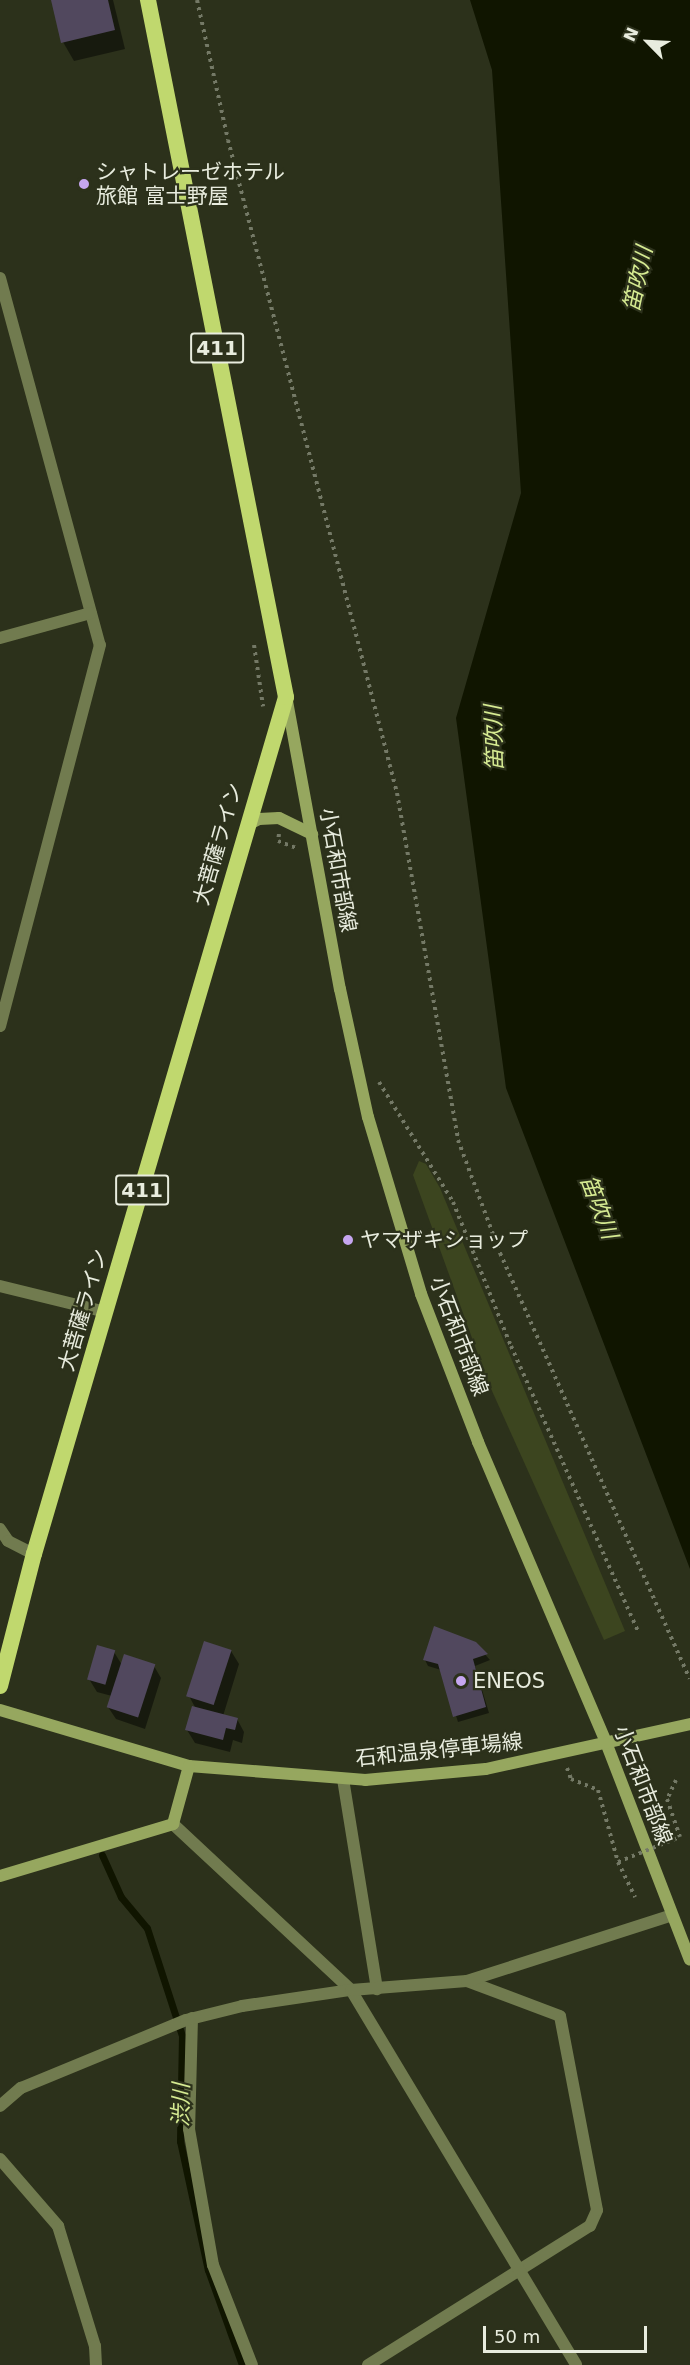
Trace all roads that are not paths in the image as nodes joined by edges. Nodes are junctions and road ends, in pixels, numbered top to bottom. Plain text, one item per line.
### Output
1 (148, 0) edge
2 (0, 278) edge
3 (91, 613) junction
4 (0, 638) edge
5 (286, 697) junction
6 (247, 825) junction
7 (312, 834) junction
8 (0, 1026) edge
9 (0, 1286) edge
10 (106, 1312) junction
11 (0, 1529) edge
12 (34, 1554) junction
13 (0, 1686) edge
14 (0, 1710) edge
15 (690, 1724) edge
16 (607, 1745) junction
17 (189, 1766) junction
18 (343, 1779) junction
19 (173, 1824) junction
20 (0, 1876) edge
21 (672, 1915) junction
22 (690, 1960) edge
23 (467, 1982) junction
24 (377, 1989) junction
25 (351, 1990) junction
26 (189, 2019) junction
27 (0, 2106) edge
28 (0, 2159) edge
29 (519, 2271) junction
30 (96, 2365) edge
31 (252, 2365) edge
32 (368, 2365) edge
33 (576, 2365) edge

1 - 5 highway, 大菩薩ライン / 411
2 - 3 street
3 - 4 street
3 - 8 street
5 - 6 highway, 大菩薩ライン / 411
5 - 7 main road, 小石和市部線
6 - 7 main road
6 - 10 highway, 大菩薩ライン / 411
7 - 16 main road, 小石和市部線
9 - 10 street
10 - 12 highway, 大菩薩ライン / 411
11 - 12 street
12 - 13 highway, 大菩薩ライン / 411
14 - 17 main road, 石和温泉停車場線
15 - 16 main road, 石和温泉停車場線
16 - 18 main road, 石和温泉停車場線
16 - 21 main road, 小石和市部線
17 - 18 main road, 石和温泉停車場線
17 - 19 main road
18 - 24 street
19 - 20 main road
19 - 25 street
21 - 22 main road, 小石和市部線
21 - 23 street
23 - 24 street
23 - 29 street
24 - 25 street
25 - 26 street
25 - 29 street
26 - 27 street
26 - 31 street
28 - 30 street
29 - 32 street
29 - 33 street

